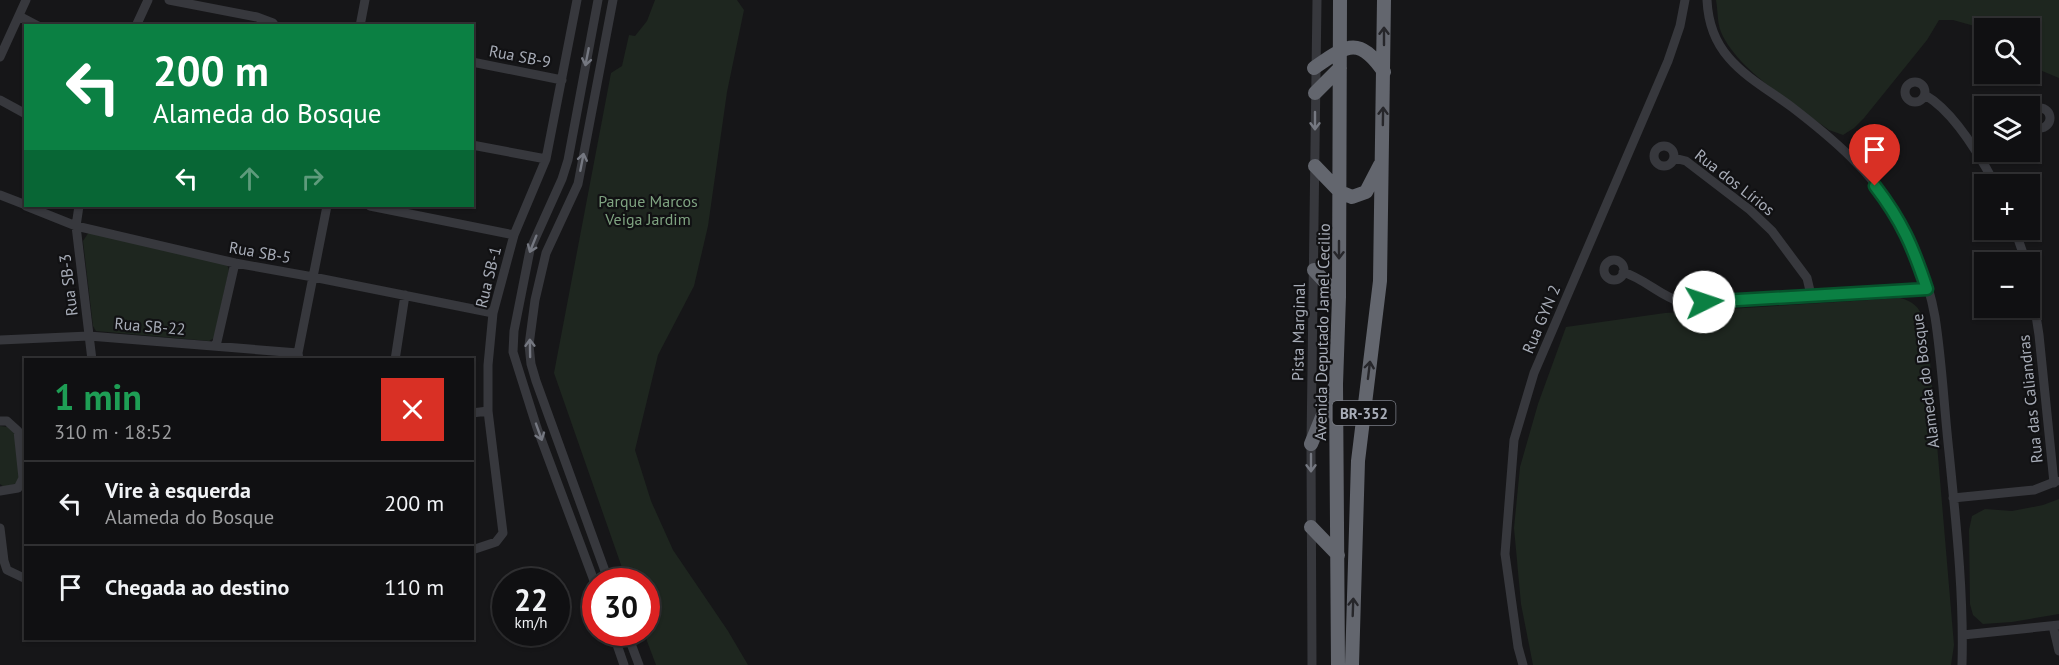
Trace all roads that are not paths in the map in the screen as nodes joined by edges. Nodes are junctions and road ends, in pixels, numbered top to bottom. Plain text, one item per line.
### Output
1 (26, 0) edge
2 (148, 0) edge
3 (170, 0) edge
4 (365, 0) edge
5 (577, 0) edge
6 (598, 0) edge
7 (613, 0) edge
8 (1317, 0) edge
9 (1340, 0) edge
10 (1384, 0) edge
11 (1684, 0) edge
12 (1707, 0) edge
13 (19, 16) junction
14 (34, 24) edge
15 (137, 24) edge
16 (274, 24) edge
17 (360, 24) edge
18 (1340, 50) junction
19 (0, 57) edge
20 (474, 62) edge
21 (1314, 68) junction
22 (1340, 68) junction
23 (1384, 72) junction
24 (562, 80) junction
25 (1315, 93) junction
26 (1925, 95) dead end
27 (0, 100) edge
28 (24, 113) edge
29 (2050, 118) dead end
30 (2059, 123) edge
31 (474, 144) edge
32 (1674, 158) dead end
33 (546, 159) junction
34 (1382, 161) junction
35 (1315, 166) junction
36 (1989, 174) edge
37 (1340, 192) junction
38 (0, 195) edge
39 (24, 205) edge
40 (28, 207) edge
41 (79, 207) edge
42 (327, 207) edge
43 (375, 207) edge
44 (76, 226) junction
45 (514, 235) junction
46 (235, 264) junction
47 (1314, 270) junction
48 (1623, 272) dead end
49 (313, 277) junction
50 (1927, 289) junction
51 (1811, 295) junction
52 (405, 296) junction
53 (1339, 297) junction
54 (493, 313) junction
55 (2036, 318) edge
56 (89, 336) junction
57 (0, 340) edge
58 (216, 346) junction
59 (298, 357) edge
60 (93, 358) edge
61 (395, 358) edge
62 (1336, 384) junction
63 (488, 411) junction
64 (474, 413) edge
65 (0, 421) edge
66 (1311, 444) junction
67 (2056, 481) edge
68 (0, 491) edge
69 (1953, 498) junction
70 (587, 520) junction
71 (573, 523) junction
72 (1311, 527) junction
73 (0, 528) edge
74 (474, 549) edge
75 (1338, 555) junction
76 (589, 568) edge
77 (604, 568) edge
78 (24, 578) edge
79 (2056, 626) edge
80 (1963, 635) junction
81 (617, 646) edge
82 (632, 646) edge
83 (2059, 651) edge
84 (624, 665) edge
85 (639, 665) edge
86 (1312, 665) edge
87 (1338, 665) edge
88 (1352, 665) edge
89 (1523, 665) edge
90 (1962, 665) edge

1 - 13 street
2 - 15 street
3 - 16 street
4 - 17 street
5 - 24 street, Rua SB-1
6 -> 71 street
70 -> 7 street
8 - 21 street, Pista Marginal
9 - 18 highway, Avenida Deputado Jamel Cecilio / BR-352
23 -> 10 highway, BR-352
11 - 89 street, Rua GYN 2
12 - 50 street, Alameda do Bosque
13 - 14 street
13 - 19 street
18 - 21 highway
18 - 22 highway, Avenida Deputado Jamel Cecilio / BR-352
18 - 23 highway
20 - 24 street, Rua SB-9
21 - 25 street, Pista Marginal
22 - 25 highway
22 - 37 highway, Avenida Deputado Jamel Cecilio / BR-352
34 -> 23 highway, BR-352
24 - 33 street, Rua SB-1
25 -> 35 street, Pista Marginal
26 - 36 street
27 - 28 street
29 - 30 street
31 - 33 street
32 - 51 street, Rua dos Lírios
33 - 45 street, Rua SB-1
34 - 37 highway
88 -> 34 highway, BR-352
35 - 37 highway
35 - 47 street, Pista Marginal
37 -> 53 highway, Avenida Deputado Jamel Cecilio / BR-352
38 - 39 street, Rua SB-5
40 - 44 street, Rua SB-5
41 - 44 street, Rua SB-3
42 - 49 street
43 - 45 street
44 - 46 street, Rua SB-5
44 - 56 street, Rua SB-3
45 - 54 street, Rua SB-1
46 - 49 street, Rua SB-5
46 - 58 street
47 - 53 highway
47 - 66 street, Pista Marginal
48 - 51 street
49 - 52 street, Rua SB-5
49 - 59 street
50 - 51 street
50 - 69 street, Alameda do Bosque
52 - 54 street, Rua SB-5
52 - 61 street
53 - 62 highway, Avenida Deputado Jamel Cecilio / BR-352
54 - 63 street, Rua SB-1
55 - 67 street, Rua das Caliandras
56 - 57 street, Rua SB-22
56 - 58 street, Rua SB-22
56 - 60 street, Rua SB-3
58 - 59 street, Rua SB-22
62 - 66 highway
62 - 75 highway, Avenida Deputado Jamel Cecilio / BR-352
63 - 64 street
63 - 74 street, Rua SB-1
65 - 68 street
66 -> 72 street, Pista Marginal
67 - 69 street
69 - 80 street, Alameda do Bosque
70 - 71 street
70 - 77 street
71 - 76 street
72 - 75 highway
72 - 86 street, Pista Marginal
73 - 78 street
75 - 87 highway, Avenida Deputado Jamel Cecilio / BR-352
79 - 80 street
79 - 83 street
80 - 90 street, Alameda do Bosque
81 - 84 street
82 - 85 street

